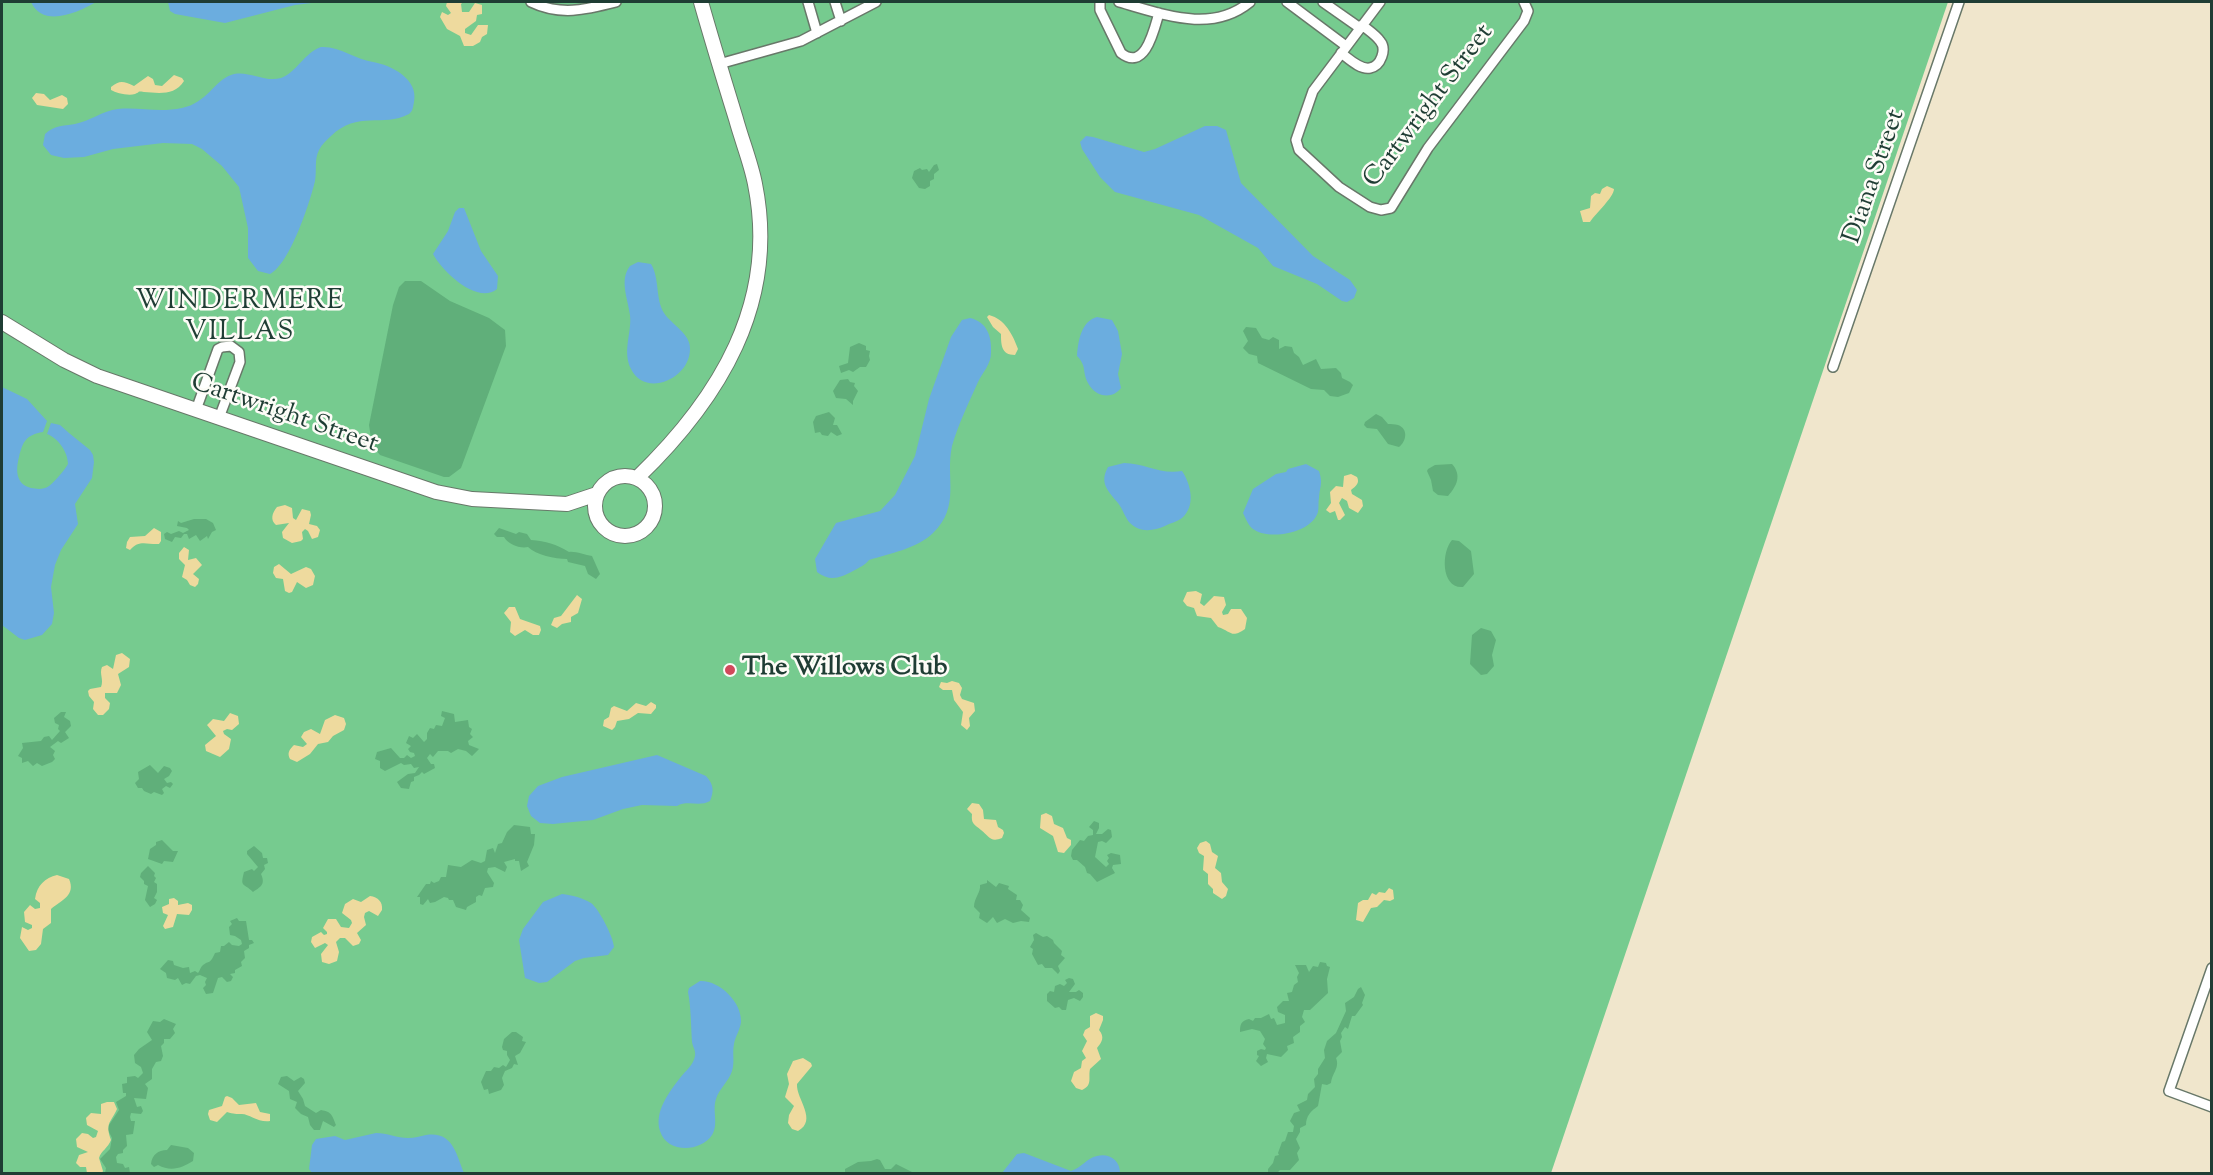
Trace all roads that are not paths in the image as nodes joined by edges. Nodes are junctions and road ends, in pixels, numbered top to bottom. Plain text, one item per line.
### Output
1 (531, 2) edge
2 (615, 2) edge
3 (700, 2) edge
4 (808, 2) edge
5 (835, 2) edge
6 (876, 2) edge
7 (1100, 2) edge
8 (1119, 2) edge
9 (1250, 2) edge
10 (1287, 2) edge
11 (1323, 2) edge
12 (1380, 2) edge
13 (1524, 2) edge
14 (1959, 2) edge
15 (1159, 13) junction
16 (841, 21) junction
17 (1361, 26) junction
18 (817, 33) junction
19 (1343, 50) junction
20 (719, 64) junction
21 (2, 322) edge
22 (1833, 367) dead end
23 (196, 410) junction
24 (219, 418) junction
25 (668, 448) junction
26 (637, 478) junction
27 (651, 491) junction
28 (597, 494) junction
29 (567, 504) junction
30 (595, 513) junction
31 (2211, 968) edge
32 (2211, 1107) edge

1 - 2 street
3 - 20 street
4 - 18 street
5 - 16 street
6 - 16 street
7 - 15 street
8 - 15 street
9 - 15 street
10 - 19 street
11 - 17 street
12 - 17 street, Cartwright Street
13 - 19 street, Cartwright Street
14 - 22 street, Diana Street
16 - 18 street
17 - 19 street, Cartwright Street
17 - 19 street
18 - 20 street
20 - 25 street
21 - 23 street, Cartwright Street
23 - 24 street, Cartwright Street
23 - 24 street
24 - 29 street, Cartwright Street
25 - 26 street
25 - 27 street
26 - 27 street
26 - 28 street
27 - 30 street
28 - 29 street, Cartwright Street
28 - 30 street
29 - 30 street, Cartwright Street
31 - 32 street

